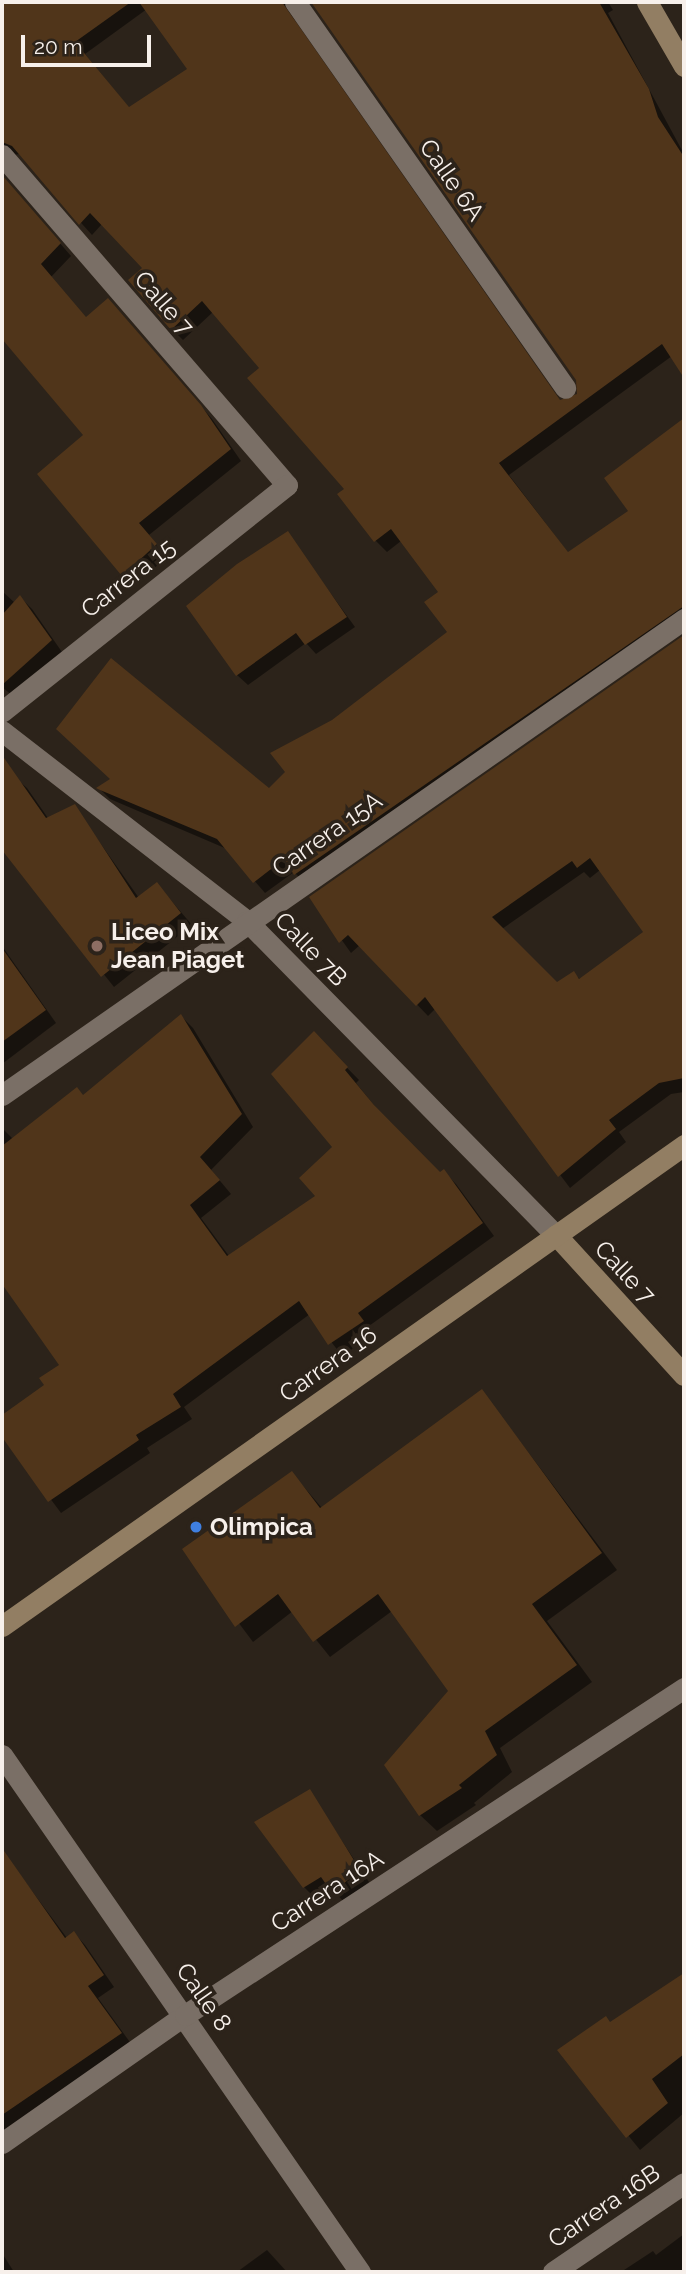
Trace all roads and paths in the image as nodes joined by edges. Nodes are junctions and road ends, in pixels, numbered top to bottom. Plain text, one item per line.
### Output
1 (295, 2) edge
2 (647, 2) edge
3 (684, 66) edge
4 (2, 155) edge
5 (565, 388) dead end
6 (287, 485) joint
7 (684, 618) edge
8 (2, 712) edge
9 (2, 732) edge
10 (247, 921) junction
11 (2, 1095) edge
12 (684, 1144) edge
13 (556, 1235) junction
14 (684, 1375) edge
15 (2, 1626) edge
16 (684, 1688) edge
17 (2, 1755) edge
18 (185, 2015) junction
19 (2, 2143) edge
20 (684, 2183) edge
21 (360, 2272) edge
22 (553, 2272) edge

1 - 5 street, Calle 6A
2 - 3 street
4 - 6 street, Calle 7
6 - 8 street, Carrera 15
7 - 10 street, Carrera 15A
9 - 10 street, Calle 7B
10 - 11 street, Carrera 15A
10 - 13 street, Calle 7B
12 - 13 street, Carrera 16
13 - 14 street, Calle 7
13 - 15 street, Carrera 16
16 - 18 street, Carrera 16A
17 - 18 street, Calle 8
18 - 19 street, Carrera 16A
18 - 21 street, Calle 8
20 - 22 street, Carrera 16B

